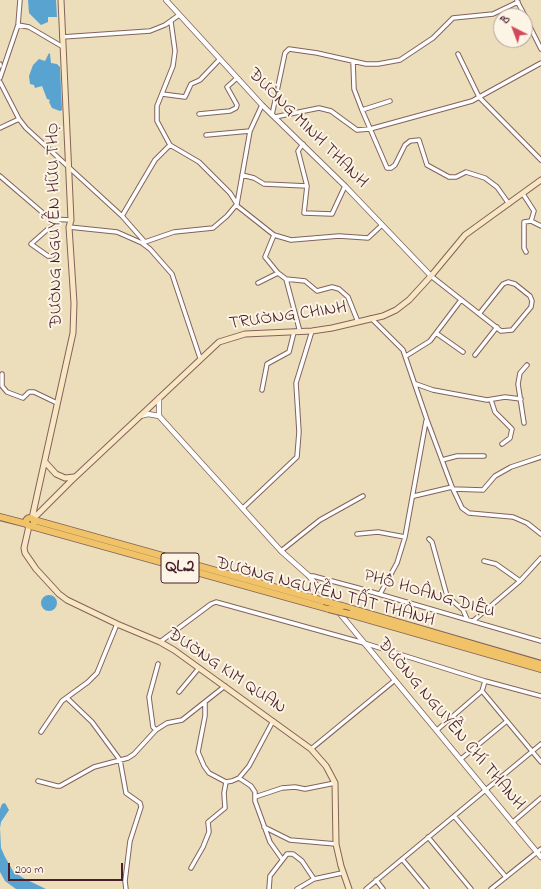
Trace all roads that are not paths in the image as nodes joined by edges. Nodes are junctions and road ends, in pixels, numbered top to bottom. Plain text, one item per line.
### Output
1 (20, 0) edge
2 (61, 0) edge
3 (166, 0) edge
4 (517, 1) edge
5 (179, 15) junction
6 (172, 22) junction
7 (18, 25) junction
8 (533, 32) edge
9 (62, 37) junction
10 (63, 47) junction
11 (541, 49) edge
12 (458, 54) dead end
13 (219, 60) junction
14 (353, 61) junction
15 (541, 63) edge
16 (0, 78) edge
17 (237, 78) junction
18 (0, 82) edge
19 (162, 94) junction
20 (479, 97) junction
21 (390, 101) dead end
22 (262, 105) junction
23 (362, 110) junction
24 (199, 114) dead end
25 (274, 116) junction
26 (19, 119) junction
27 (0, 128) edge
28 (370, 128) junction
29 (250, 131) junction
30 (206, 135) dead end
31 (303, 144) junction
32 (170, 145) junction
33 (541, 160) edge
34 (69, 168) junction
35 (242, 174) junction
36 (0, 176) edge
37 (541, 180) edge
38 (306, 186) junction
39 (345, 186) junction
40 (523, 194) junction
41 (237, 204) junction
42 (509, 204) junction
43 (122, 216) junction
44 (71, 220) junction
45 (57, 221) junction
46 (531, 221) junction
47 (382, 226) junction
48 (541, 226) edge
49 (69, 227) junction
50 (274, 235) junction
51 (143, 242) junction
52 (56, 252) dead end
53 (526, 252) dead end
54 (278, 273) junction
55 (430, 276) junction
56 (286, 279) junction
57 (258, 283) dead end
58 (461, 300) junction
59 (479, 314) junction
60 (371, 318) junction
61 (358, 322) junction
62 (497, 327) junction
63 (312, 331) junction
64 (294, 332) junction
65 (300, 332) junction
66 (436, 333) junction
67 (463, 352) dead end
68 (475, 355) dead end
69 (406, 356) junction
70 (200, 358) junction
71 (527, 365) dead end
72 (2, 374) dead end
73 (416, 384) junction
74 (262, 390) dead end
75 (159, 398) junction
76 (521, 399) junction
77 (491, 400) junction
78 (57, 403) junction
79 (138, 416) junction
80 (159, 416) junction
81 (426, 420) junction
82 (524, 423) dead end
83 (502, 444) dead end
84 (484, 456) dead end
85 (541, 456) edge
86 (442, 460) junction
87 (45, 462) junction
88 (75, 477) junction
89 (452, 488) junction
90 (363, 496) dead end
91 (414, 496) junction
92 (243, 508) junction
93 (0, 516) edge
94 (33, 519) junction
95 (29, 526) junction
96 (357, 534) dead end
97 (541, 534) edge
98 (406, 537) junction
99 (429, 540) dead end
100 (281, 551) junction
101 (541, 558) edge
102 (484, 561) dead end
103 (309, 576) junction
104 (520, 581) junction
105 (380, 594) junction
106 (467, 619) junction
107 (473, 621) junction
108 (116, 624) junction
109 (541, 640) edge
110 (160, 642) junction
111 (364, 643) junction
112 (158, 664) dead end
113 (541, 664) edge
114 (199, 668) junction
115 (541, 669) edge
116 (395, 680) junction
117 (485, 681) junction
118 (225, 686) junction
119 (482, 691) junction
120 (179, 692) dead end
121 (541, 696) edge
122 (67, 698) junction
123 (205, 703) junction
124 (273, 721) junction
125 (507, 721) junction
126 (156, 730) junction
127 (437, 730) junction
128 (41, 732) dead end
129 (541, 744) edge
130 (312, 749) junction
131 (532, 752) junction
132 (461, 759) junction
133 (120, 760) junction
134 (541, 762) edge
135 (239, 778) junction
136 (38, 781) dead end
137 (226, 782) junction
138 (335, 783) junction
139 (486, 789) junction
140 (255, 797) junction
141 (541, 798) edge
142 (454, 816) junction
143 (513, 822) junction
144 (264, 827) junction
145 (428, 837) junction
146 (336, 844) junction
147 (539, 850) edge
148 (541, 857) edge
149 (282, 859) junction
150 (402, 859) junction
151 (191, 868) dead end
152 (342, 873) junction
153 (506, 877) junction
154 (314, 879) junction
155 (376, 880) junction
156 (126, 889) edge
157 (269, 889) edge
158 (297, 889) edge
159 (349, 889) edge
160 (366, 889) edge
161 (383, 889) edge
162 (427, 889) edge
163 (471, 889) edge
164 (492, 889) edge

1 - 7 street
2 - 9 main road, ĐƯỜNG NGUYỄN HỮU THỌ
3 - 5 street, ĐƯỜNG MINH THANH
4 - 14 street
5 - 6 street
5 - 13 street, ĐƯỜNG MINH THANH
6 - 9 street
6 - 19 street
7 - 10 street
7 - 16 street
8 - 11 street
9 - 10 main road, ĐƯỜNG NGUYỄN HỮU THỌ
10 - 34 main road, ĐƯỜNG NGUYỄN HỮU THỌ
12 - 20 street
13 - 17 street, ĐƯỜNG MINH THANH
13 - 19 street
14 - 23 street
14 - 25 street
15 - 20 street
17 - 22 street, ĐƯỜNG MINH THANH
17 - 24 street
18 - 26 street
19 - 32 street
20 - 28 street
20 - 33 street
21 - 23 street
22 - 25 street, ĐƯỜNG MINH THANH
22 - 29 street
23 - 28 street
25 - 28 street
25 - 31 street, ĐƯỜNG MINH THANH
26 - 27 street
26 - 34 street
28 - 42 street
29 - 30 street
29 - 35 street
31 - 38 street
31 - 39 street, ĐƯỜNG MINH THANH
32 - 41 street
32 - 43 street
34 - 43 street
34 - 44 main road, ĐƯỜNG NGUYỄN HỮU THỌ
35 - 38 street
35 - 41 street
36 - 45 street
37 - 40 main road, TRƯỜNG CHINH
38 - 39 street
39 - 47 street, ĐƯỜNG MINH THANH
40 - 42 main road, TRƯỜNG CHINH
40 - 46 street
41 - 50 street
41 - 51 street
42 - 55 main road, TRƯỜNG CHINH
43 - 51 street
44 - 45 street
44 - 49 main road, ĐƯỜNG NGUYỄN HỮU THỌ
45 - 52 street
46 - 48 street
46 - 53 street
47 - 50 street
47 - 55 street, ĐƯỜNG MINH THANH
49 - 51 street
49 - 78 main road, ĐƯỜNG NGUYỄN HỮU THỌ
50 - 54 street
51 - 70 street
54 - 56 street
54 - 57 street
55 - 58 street
55 - 60 main road, TRƯỜNG CHINH
56 - 61 street
56 - 65 street
58 - 59 street
58 - 66 street
59 - 62 street
59 - 62 street
60 - 61 main road, TRƯỜNG CHINH
60 - 69 street
61 - 63 main road, TRƯỜNG CHINH
62 - 68 street
63 - 65 main road, TRƯỜNG CHINH
63 - 92 street
64 - 65 main road, TRƯỜNG CHINH
64 - 70 main road, TRƯỜNG CHINH
64 - 74 street
66 - 67 street
66 - 69 street
69 - 73 street
70 - 75 main road, TRƯỜNG CHINH
71 - 76 street
72 - 78 street
73 - 77 street
73 - 81 street
75 - 79 main road, TRƯỜNG CHINH
75 - 80 street
76 - 77 street
76 - 82 street
77 - 83 street
78 - 87 main road, ĐƯỜNG NGUYỄN HỮU THỌ
79 - 80 street
79 - 88 main road, TRƯỜNG CHINH
80 - 92 street, ĐƯỜNG NGUYỄN CHÍ THANH
81 - 86 street
81 - 91 street
84 - 86 street
85 - 89 street
86 - 89 street
87 - 88 main road
87 - 94 main road, ĐƯỜNG NGUYỄN HỮU THỌ
88 - 94 main road, TRƯỜNG CHINH
89 - 91 street
89 - 97 street
90 - 100 street
91 - 98 street
92 - 100 street, ĐƯỜNG NGUYỄN CHÍ THANH
93 - 95 highway, QL.2
94 - 95 highway
94 - 113 highway, ĐƯỜNG NGUYỄN TẤT THÀNH / QL.2, bridge
95 - 108 main road, ĐƯỜNG KIM QUAN
95 - 115 highway, ĐƯỜNG NGUYỄN TẤT THÀNH / QL.2, bridge
96 - 98 street
98 - 105 street
99 - 106 street
100 - 103 street, ĐƯỜNG NGUYỄN CHÍ THANH
101 - 104 street
102 - 104 street
103 - 105 street, PHỐ HOÀNG DIỆU
103 - 111 street, ĐƯỜNG NGUYỄN CHÍ THANH
104 - 107 street
105 - 106 street, PHỐ HOÀNG DIỆU
106 - 107 street, PHỐ HOÀNG DIỆU
107 - 109 street, PHỐ HOÀNG DIỆU
108 - 110 main road, ĐƯỜNG KIM QUAN
108 - 122 street
110 - 111 street
110 - 114 main road, ĐƯỜNG KIM QUAN
111 - 116 street, ĐƯỜNG NGUYỄN CHÍ THANH
111 - 117 street
112 - 126 street
114 - 118 main road, ĐƯỜNG KIM QUAN
114 - 120 street
116 - 127 street, ĐƯỜNG NGUYỄN CHÍ THANH
116 - 130 street
117 - 119 street
117 - 121 street
118 - 123 street
118 - 124 main road, ĐƯỜNG KIM QUAN
119 - 125 street
119 - 127 street
122 - 128 street
122 - 133 street
123 - 126 street
123 - 137 street
124 - 130 main road, ĐƯỜNG KIM QUAN
124 - 135 street
125 - 131 street
125 - 132 street
126 - 133 street
127 - 132 street, ĐƯỜNG NGUYỄN CHÍ THANH
129 - 131 street
130 - 138 main road, ĐƯỜNG KIM QUAN
131 - 134 street
131 - 139 street
132 - 139 street, ĐƯỜNG NGUYỄN CHÍ THANH
133 - 136 street
133 - 156 street
135 - 137 street
135 - 140 street
137 - 151 street
138 - 140 street
138 - 146 main road, ĐƯỜNG KIM QUAN
139 - 142 street
139 - 143 street, ĐƯỜNG NGUYỄN CHÍ THANH
140 - 144 street
141 - 143 street
142 - 145 street
142 - 153 street
143 - 147 street, ĐƯỜNG NGUYỄN CHÍ THANH
144 - 146 street
144 - 149 street
145 - 150 street
145 - 163 street
146 - 152 main road, ĐƯỜNG KIM QUAN
147 - 148 street, ĐƯỜNG NGUYỄN CHÍ THANH
147 - 153 street
149 - 154 street
149 - 157 street
150 - 155 street
150 - 162 street
152 - 154 street
152 - 159 main road, ĐƯỜNG KIM QUAN
153 - 164 street
154 - 158 street
155 - 160 street
155 - 161 street

